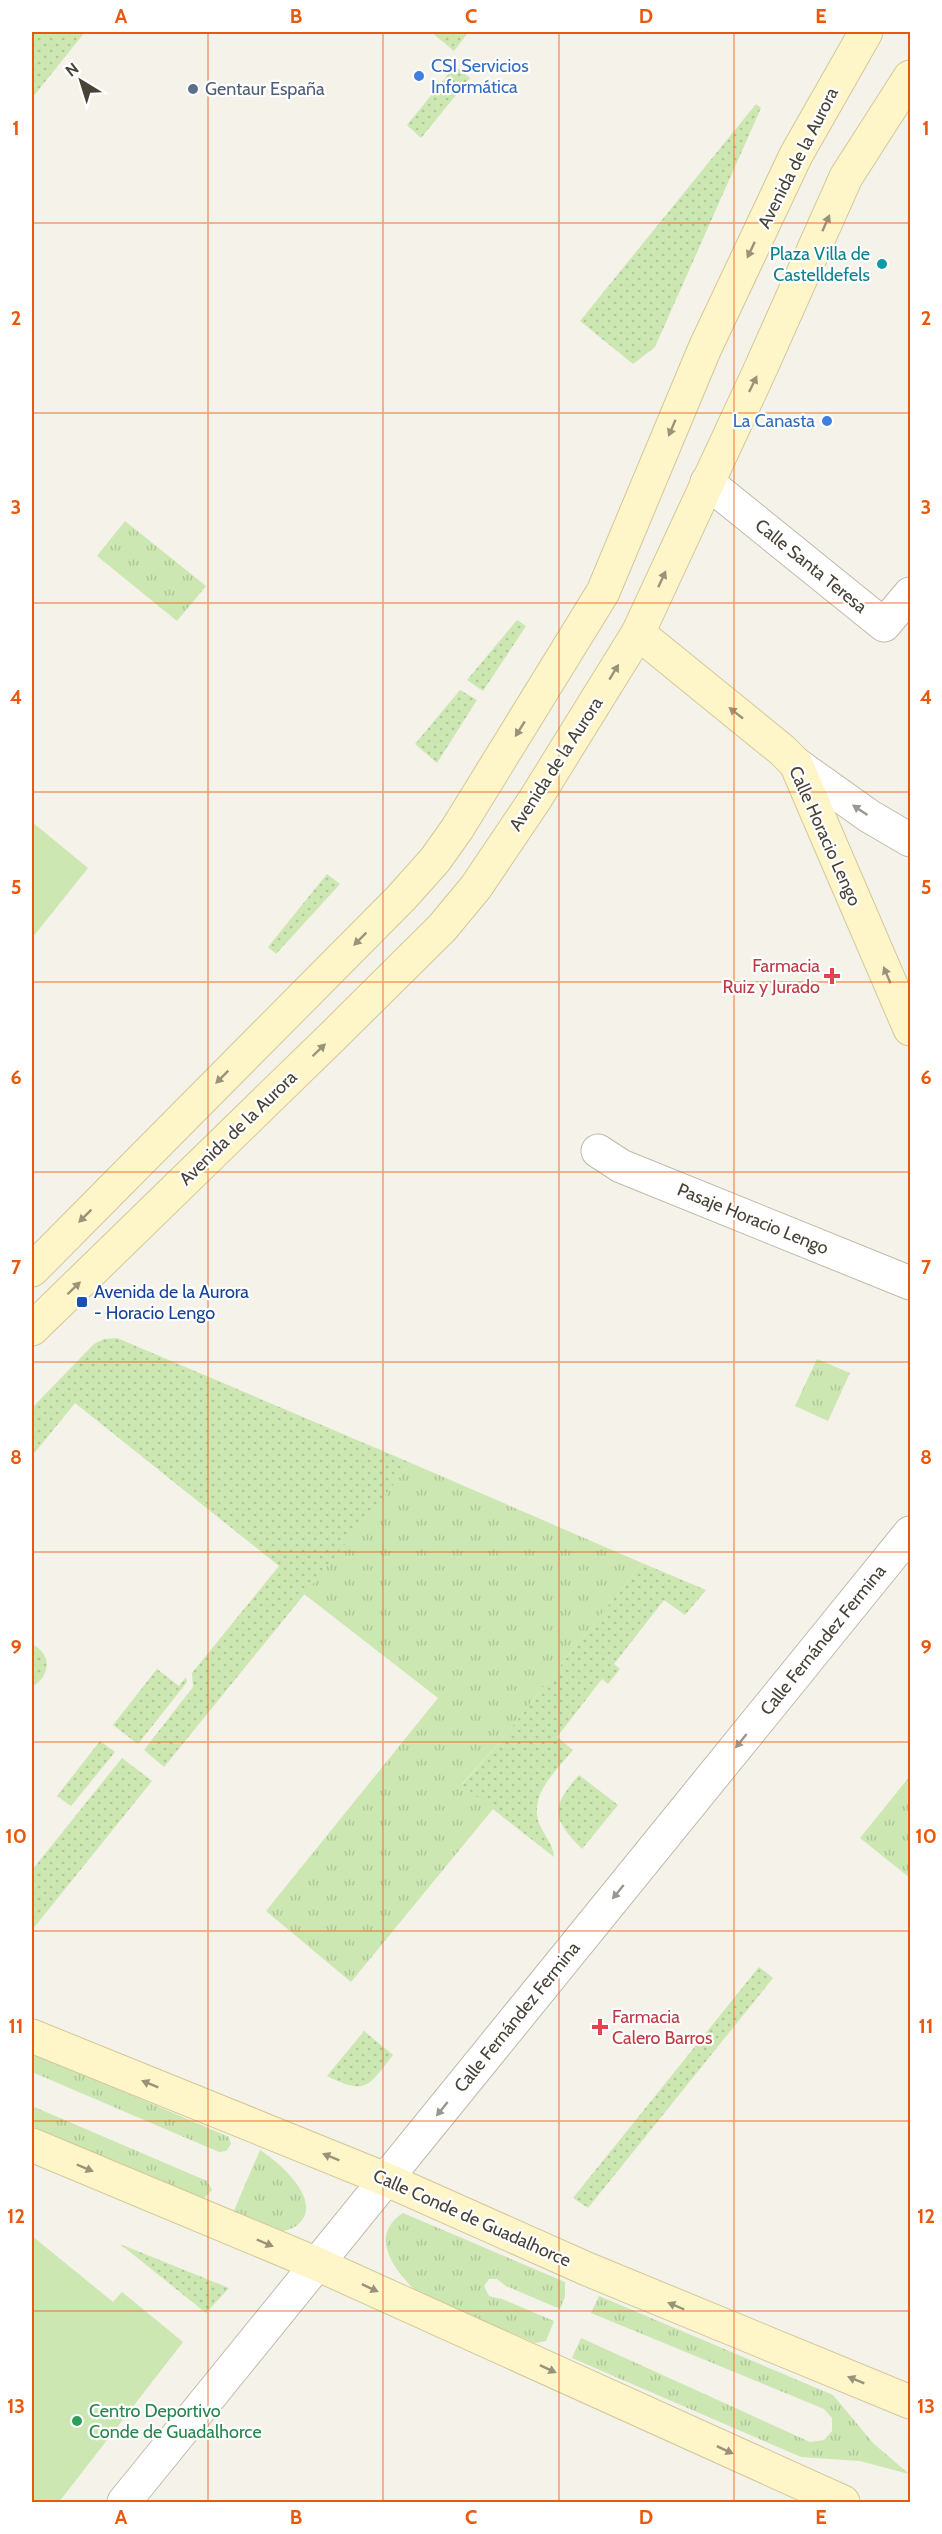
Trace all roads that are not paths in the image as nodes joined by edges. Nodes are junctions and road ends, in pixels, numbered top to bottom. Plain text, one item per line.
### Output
1 (866, 32) edge
2 (910, 77) edge
3 (707, 482) junction
4 (910, 594) edge
5 (638, 633) junction
6 (568, 651) junction
7 (796, 764) junction
8 (458, 829) junction
9 (513, 831) junction
10 (910, 840) edge
11 (910, 1029) edge
12 (598, 1151) dead end
13 (32, 1270) edge
14 (910, 1283) edge
15 (32, 1329) edge
16 (910, 1533) edge
17 (32, 2036) edge
18 (32, 2145) edge
19 (385, 2179) junction
20 (317, 2264) junction
21 (910, 2402) edge
22 (124, 2502) edge
23 (843, 2502) edge

1 -> 6 main road, Avenida de la Aurora
3 -> 2 main road, Avenida de la Aurora
3 - 4 street, Calle Santa Teresa
5 -> 3 main road, Avenida de la Aurora
5 - 6 main road
7 -> 5 main road, Calle Horacio Lengo
9 -> 5 main road, Avenida de la Aurora
6 -> 8 main road, Avenida de la Aurora
10 -> 7 street
11 -> 7 main road, Calle Horacio Lengo
8 - 9 main road
8 -> 13 main road, Avenida de la Aurora
15 -> 9 main road, Avenida de la Aurora
12 - 14 street, Pasaje Horacio Lengo
16 -> 19 street, Calle Fernández Fermina
19 -> 17 main road, Calle Conde de Guadalhorce
18 -> 20 main road
19 - 20 street, Calle Fernández Fermina
21 -> 19 main road, Calle Conde de Guadalhorce
20 - 22 street, Calle Fernández Fermina
20 -> 23 main road

